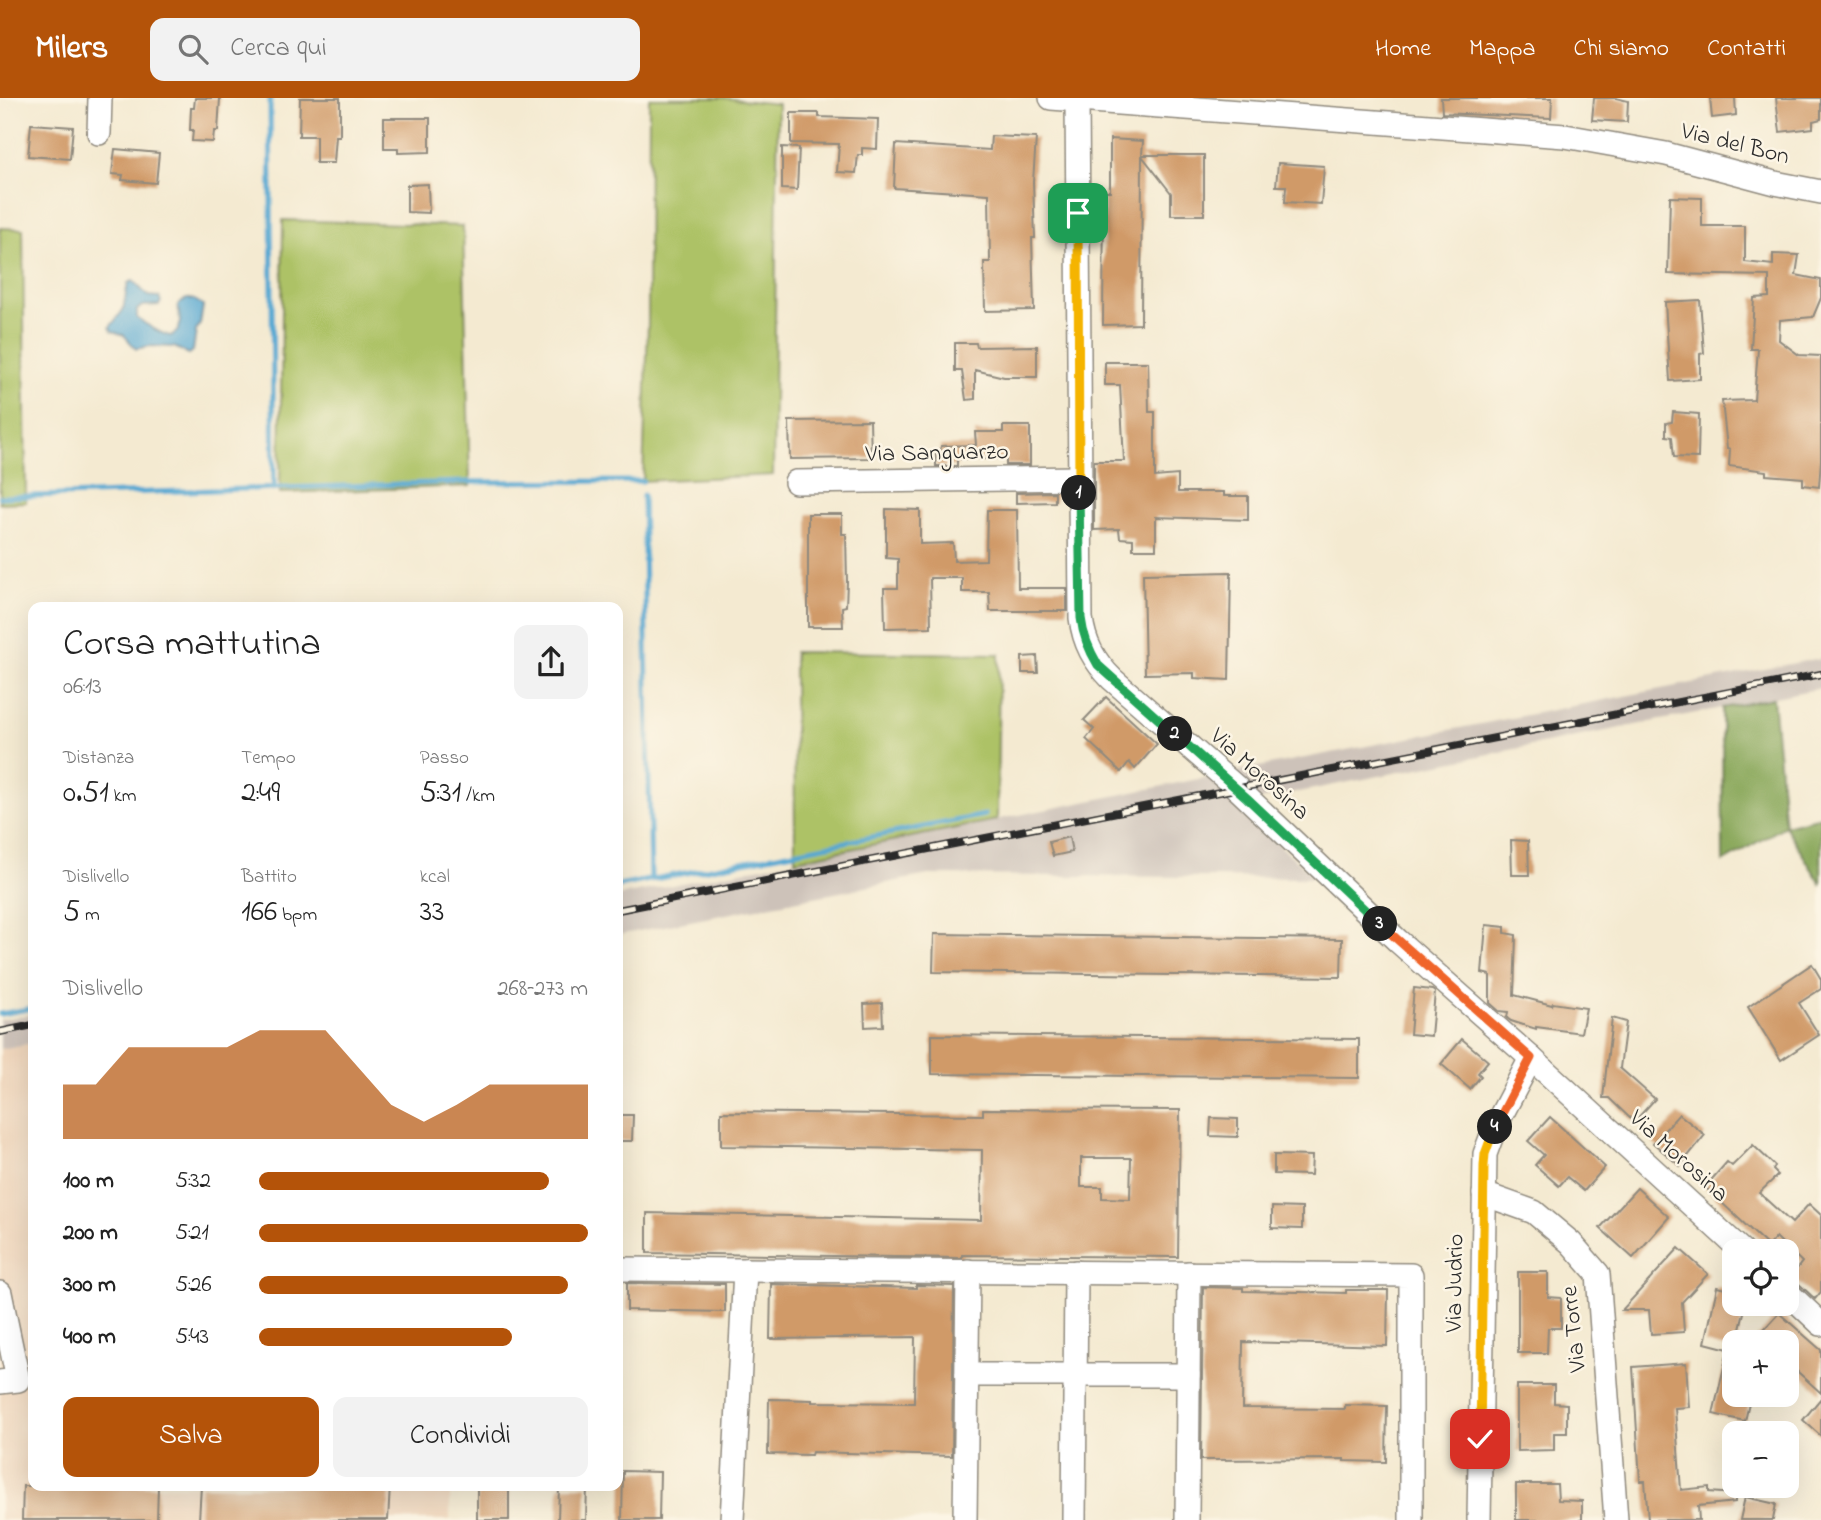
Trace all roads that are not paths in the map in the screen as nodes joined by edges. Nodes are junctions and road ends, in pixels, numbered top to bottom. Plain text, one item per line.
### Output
1 (100, 98) edge
2 (1051, 98) edge
3 (1077, 100) junction
4 (99, 133) dead end
5 (1821, 192) edge
6 (1079, 478) junction
7 (796, 482) dead end
8 (1531, 1058) junction
9 (1483, 1194) junction
10 (1729, 1239) edge
11 (623, 1269) edge
12 (745, 1270) junction
13 (968, 1271) junction
14 (1076, 1272) junction
15 (1189, 1273) junction
16 (0, 1293) edge
17 (1799, 1302) edge
18 (1819, 1319) edge
19 (967, 1375) junction
20 (1075, 1375) junction
21 (1188, 1375) junction
22 (0, 1382) edge
23 (732, 1520) edge
24 (965, 1520) edge
25 (1074, 1520) edge
26 (1187, 1520) edge
27 (1411, 1520) edge
28 (1479, 1520) edge
29 (1616, 1520) edge

1 - 4 street
2 - 3 street, Via del Bon
3 - 5 street, Via del Bon
3 - 6 street, Via Morosina
6 - 7 street, Via Sanguarzo
6 - 8 street, Via Morosina
8 - 9 street, Via Judrio
8 - 10 street, Via Morosina
9 - 28 street, Via Judrio
9 - 29 street, Via Torre
11 - 12 street
12 - 13 street
12 - 23 street
13 - 14 street
13 - 19 street
14 - 15 street
14 - 20 street
15 - 21 street
15 - 27 street
16 - 22 street
17 - 18 street
19 - 20 street
19 - 24 street
20 - 21 street
20 - 25 street
21 - 26 street

